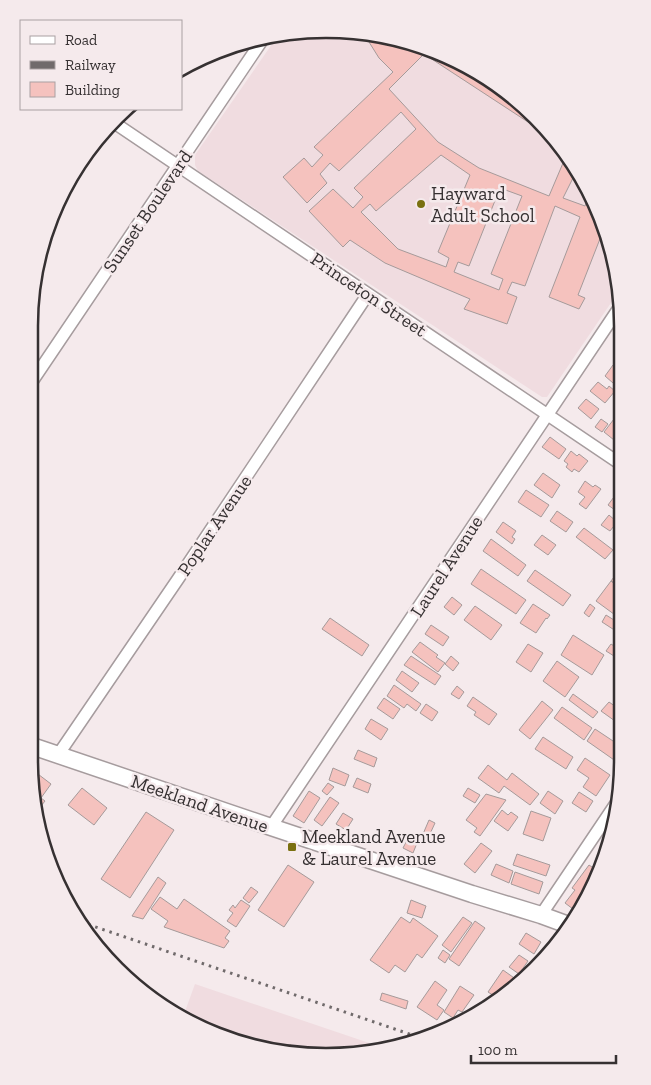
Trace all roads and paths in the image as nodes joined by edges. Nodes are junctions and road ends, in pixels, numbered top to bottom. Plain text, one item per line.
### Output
1 (259, 45) edge
2 (119, 126) edge
3 (178, 166) junction
4 (368, 294) junction
5 (613, 316) edge
6 (38, 373) edge
7 (548, 415) junction
8 (614, 460) edge
9 (38, 748) edge
10 (58, 755) junction
11 (608, 815) edge
12 (271, 827) junction
13 (541, 915) junction
14 (563, 923) edge

1 - 3 street, Sunset Boulevard
2 - 3 street, Princeton Street
3 - 4 street, Princeton Street
3 - 6 street, Sunset Boulevard
4 - 7 street, Princeton Street
4 - 10 street, Poplar Avenue
5 - 7 street, Laurel Avenue
7 - 8 street, Princeton Street
7 - 12 street, Laurel Avenue
9 - 10 street, Meekland Avenue
10 - 12 street, Meekland Avenue
11 - 13 street
12 - 13 street, Meekland Avenue
13 - 14 street, Meekland Avenue

